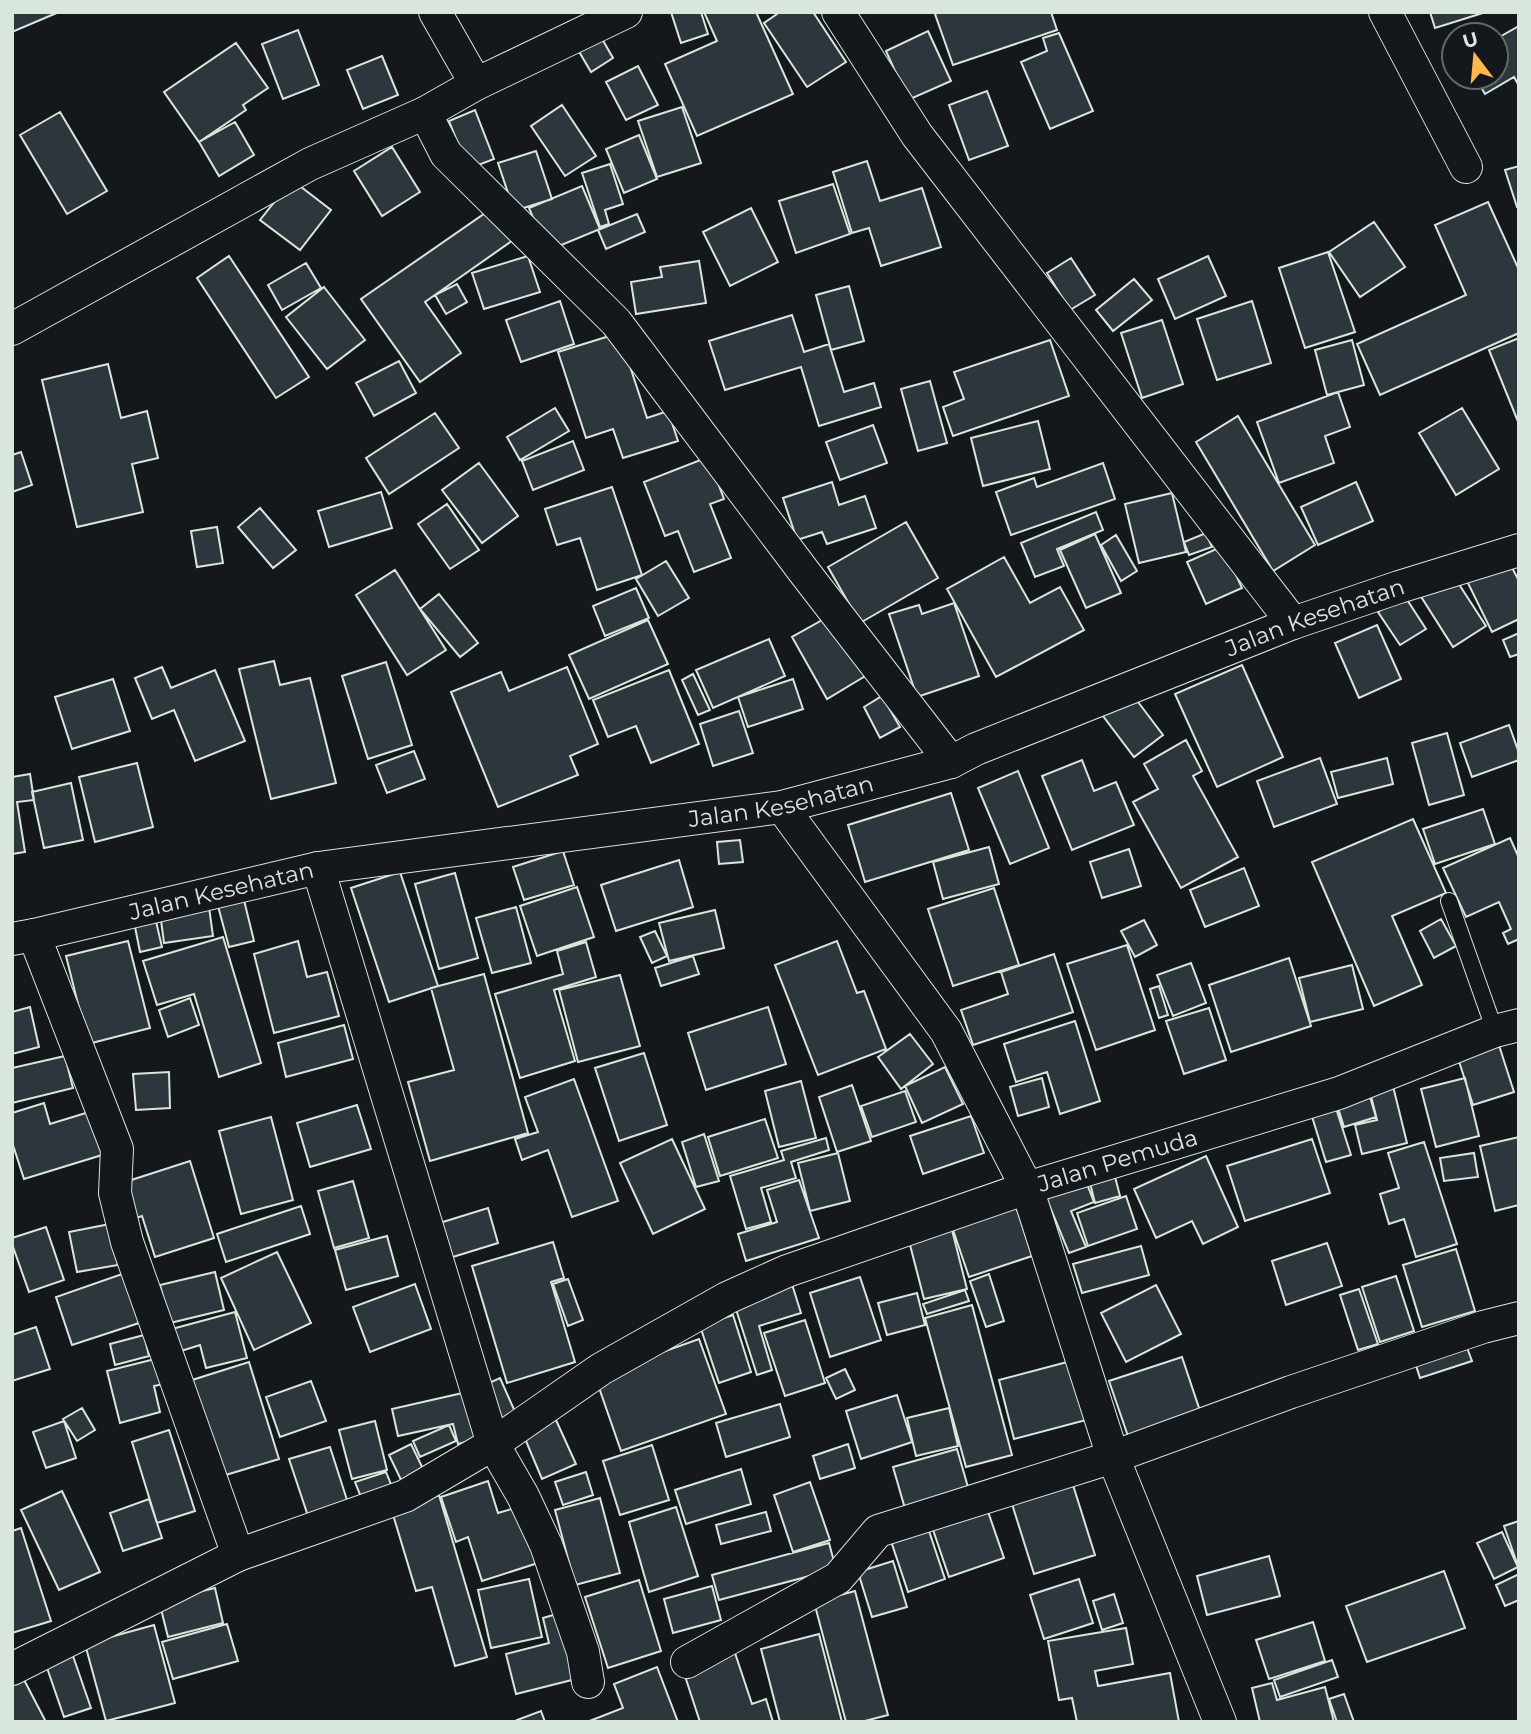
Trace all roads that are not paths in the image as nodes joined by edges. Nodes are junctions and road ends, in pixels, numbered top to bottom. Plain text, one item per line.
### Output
1 (435, 12) edge
2 (626, 12) edge
3 (838, 12) edge
4 (1385, 12) edge
5 (476, 84) junction
6 (425, 113) junction
7 (1466, 167) dead end
8 (12, 329) edge
9 (1519, 550) edge
10 (1293, 623) junction
11 (951, 762) junction
12 (782, 807) junction
13 (318, 868) junction
14 (1449, 901) dead end
15 (23, 937) edge
16 (1507, 1028) edge
17 (1027, 1188) junction
18 (1519, 1318) edge
19 (493, 1444) junction
20 (1113, 1457) junction
21 (239, 1555) junction
22 (687, 1662) dead end
23 (12, 1669) edge
24 (588, 1682) dead end
25 (1220, 1722) edge

1 - 5 street
2 - 5 street
3 - 10 street
4 - 7 street
5 - 6 street
6 - 8 street
6 - 11 street
9 - 10 street, Jalan Kesehatan
10 - 11 street, Jalan Kesehatan
11 - 12 street, Jalan Kesehatan
12 - 13 street, Jalan Kesehatan
12 - 17 street, Jalan Pemuda
13 - 15 street, Jalan Kesehatan
13 - 19 street
14 - 16 lane
15 - 21 street
16 - 17 street, Jalan Pemuda
17 - 19 street
17 - 20 street
18 - 20 street
19 - 21 street
19 - 24 street
20 - 22 street
20 - 25 street
21 - 23 street

